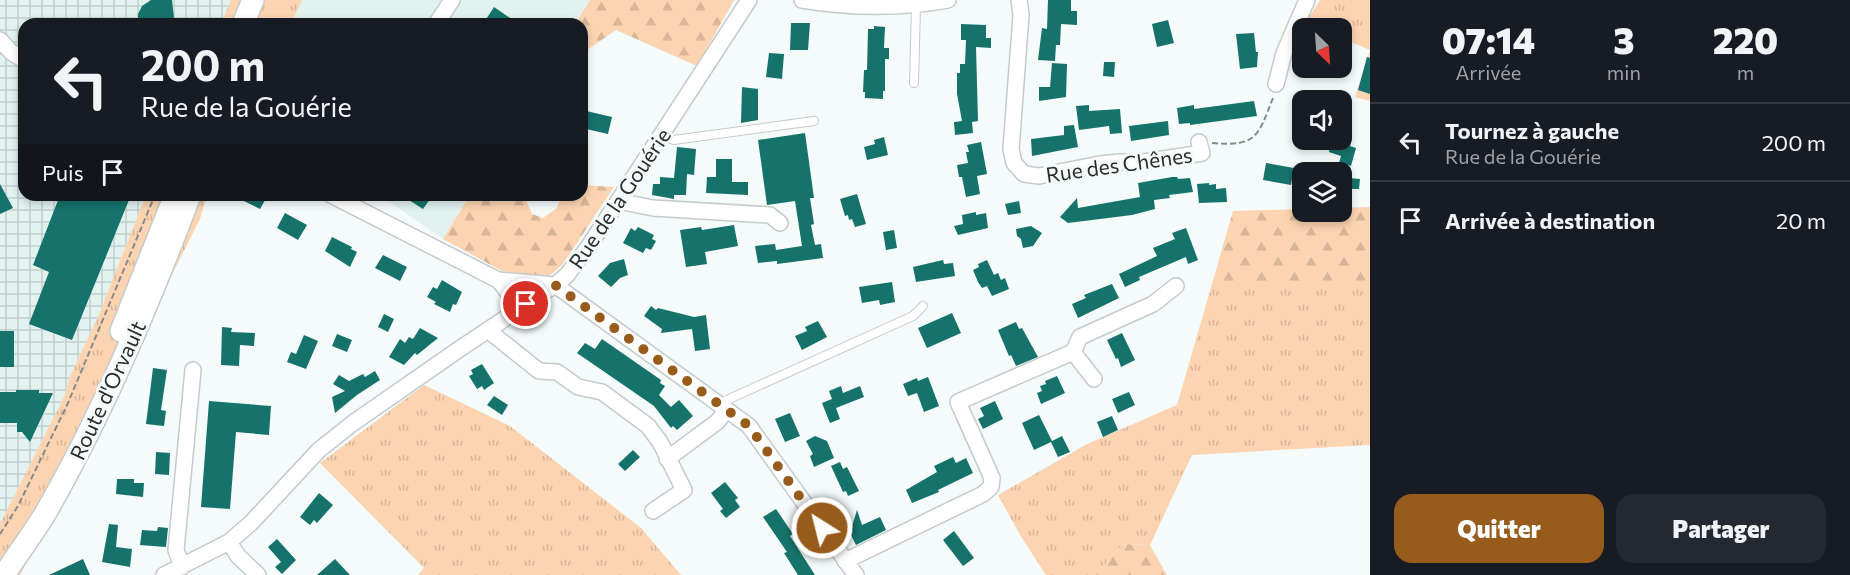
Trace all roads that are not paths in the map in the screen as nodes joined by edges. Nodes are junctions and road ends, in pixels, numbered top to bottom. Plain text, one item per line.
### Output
1 (253, 0) edge
2 (266, 0) edge
3 (452, 0) edge
4 (749, 0) edge
5 (802, 0) edge
6 (948, 0) edge
7 (1018, 0) edge
8 (1308, 0) edge
9 (916, 6) junction
10 (246, 18) edge
11 (259, 18) edge
12 (440, 18) edge
13 (0, 40) edge
14 (18, 56) edge
15 (914, 83) dead end
16 (1276, 84) road end
17 (814, 121) dead end
18 (660, 136) junction
19 (1199, 142) road end
20 (173, 201) edge
21 (188, 201) edge
22 (343, 201) edge
23 (618, 201) junction
24 (780, 223) dead end
25 (498, 280) junction
26 (555, 285) junction
27 (1176, 286) dead end
28 (923, 306) dead end
29 (511, 314) junction
30 (489, 329) junction
31 (1073, 352) junction
32 (193, 370) dead end
33 (1094, 379) dead end
34 (722, 407) junction
35 (667, 459) junction
36 (653, 511) dead end
37 (230, 542) junction
38 (845, 561) junction
39 (182, 567) junction
40 (3, 575) edge
41 (164, 575) edge
42 (258, 575) edge
43 (856, 575) edge

1 - 10 street
2 - 11 street
3 - 12 street
4 - 18 street, Rue de la Gouérie
5 - 9 street
6 - 9 street
7 - 19 street, Rue des Chênes
8 - 16 street
9 - 15 lane
13 - 14 street
17 - 18 lane
18 - 23 street, Rue de la Gouérie
20 - 40 street, Route d'Orvault
21 - 40 street, Route d'Orvault
22 - 25 street
23 - 24 street
23 - 26 street, Rue de la Gouérie
25 - 26 street
25 - 29 street
26 - 29 street, Rue de la Gouérie
26 - 34 street
27 - 31 street
28 - 34 lane
29 - 30 street, Rue de la Gouérie
30 - 35 street
30 - 37 street, Rue de la Gouérie
31 - 33 street
31 - 38 street
32 - 39 street
34 - 35 street
34 - 38 street
35 - 36 street
37 - 39 street, Rue de la Gouérie
37 - 42 street
38 - 43 street
39 - 41 street, Rue de la Gouérie

